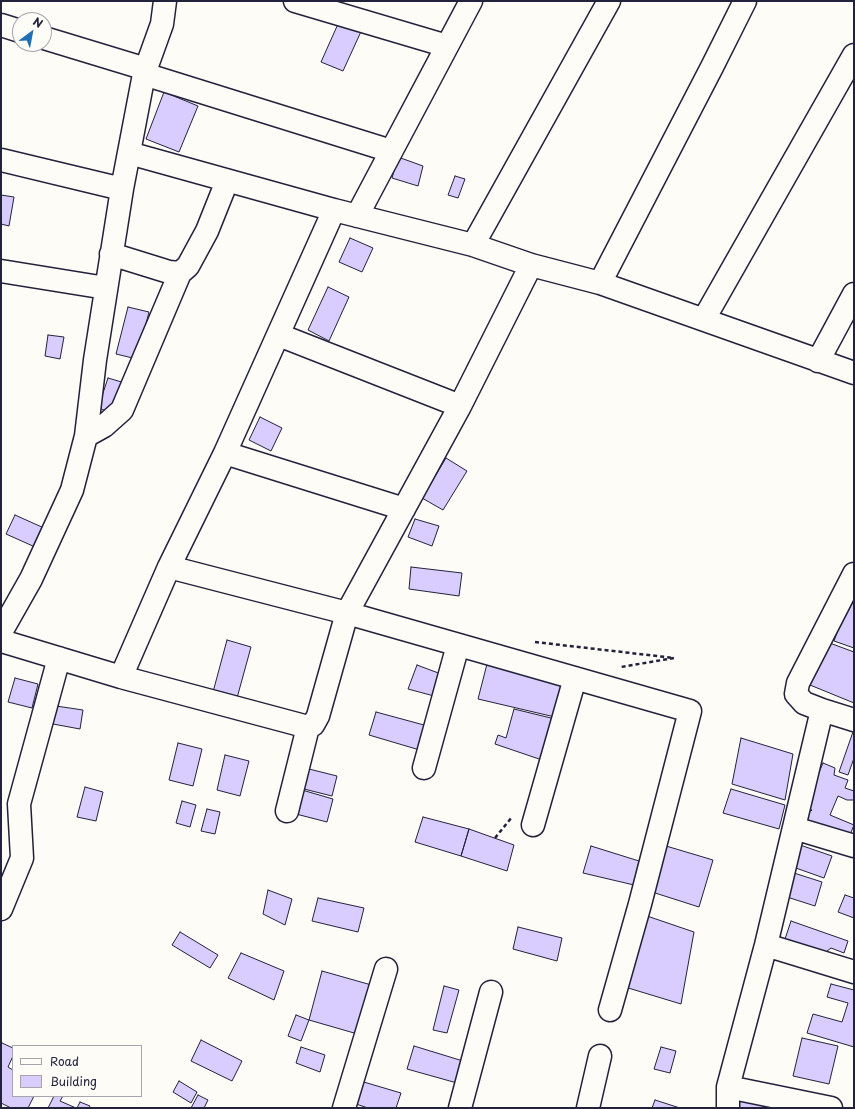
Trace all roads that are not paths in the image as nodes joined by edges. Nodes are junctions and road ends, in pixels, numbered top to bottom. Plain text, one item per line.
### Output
1 (165, 1) edge
2 (295, 1) edge
3 (471, 1) edge
4 (609, 1) edge
5 (745, 1) edge
6 (1, 26) edge
7 (12, 29) edge
8 (52, 41) edge
9 (447, 46) junction
10 (854, 55) edge
11 (145, 71) junction
12 (391, 151) junction
13 (129, 153) junction
14 (1, 160) edge
15 (227, 181) junction
16 (122, 189) junction
17 (334, 210) junction
18 (357, 216) junction
19 (473, 245) junction
20 (111, 254) junction
21 (531, 265) junction
22 (1, 271) edge
23 (180, 273) junction
24 (600, 283) junction
25 (106, 288) junction
26 (854, 294) edge
27 (704, 320) junction
28 (279, 335) junction
29 (818, 361) junction
30 (854, 373) edge
31 (460, 406) junction
32 (86, 436) junction
33 (224, 453) junction
34 (404, 509) junction
35 (169, 566) junction
36 (852, 583) edge
37 (347, 613) junction
38 (1, 632) edge
39 (1, 639) edge
40 (458, 645) junction
41 (59, 658) junction
42 (121, 677) junction
43 (575, 678) junction
44 (822, 710) junction
45 (854, 720) edge
46 (308, 727) junction
47 (424, 768) dead end
48 (288, 811) dead end
49 (534, 825) dead end
50 (794, 828) junction
51 (854, 846) edge
52 (1, 909) edge
53 (766, 945) junction
54 (386, 970) dead end
55 (854, 972) edge
56 (491, 992) dead end
57 (610, 1010) dead end
58 (600, 1056) dead end
59 (728, 1098) edge
60 (344, 1108) edge
61 (460, 1108) edge
62 (588, 1108) edge
63 (831, 1108) edge

1 - 11 street
2 - 9 street
3 - 9 street
4 - 19 street
5 - 24 street
6 - 7 street
8 - 11 street
9 - 12 street
10 - 27 street
11 - 12 street
11 - 13 street
12 - 18 street
13 - 15 street
13 - 16 street
14 - 16 street
15 - 17 street
15 - 23 street
16 - 20 street
17 - 18 street
17 - 28 street
18 - 19 street
19 - 21 street
20 - 23 street
20 - 25 street
21 - 24 street
21 - 31 street
22 - 25 street
23 - 32 street
24 - 27 street
25 - 32 street
26 - 29 street
27 - 29 street
28 - 31 street
28 - 33 street
29 - 30 street
31 - 34 street
32 - 38 street
33 - 34 street
33 - 35 street
34 - 37 street
35 - 37 street
35 - 42 street
36 - 44 street
37 - 40 street
37 - 46 street
39 - 41 street
40 - 43 street
40 - 47 street
41 - 42 street
41 - 52 street
42 - 46 street
43 - 49 street
43 - 57 street
44 - 45 street
44 - 50 street
46 - 48 street
50 - 51 street
50 - 53 street
53 - 55 street
53 - 59 street
54 - 60 street
56 - 61 street
58 - 62 street
59 - 63 street

